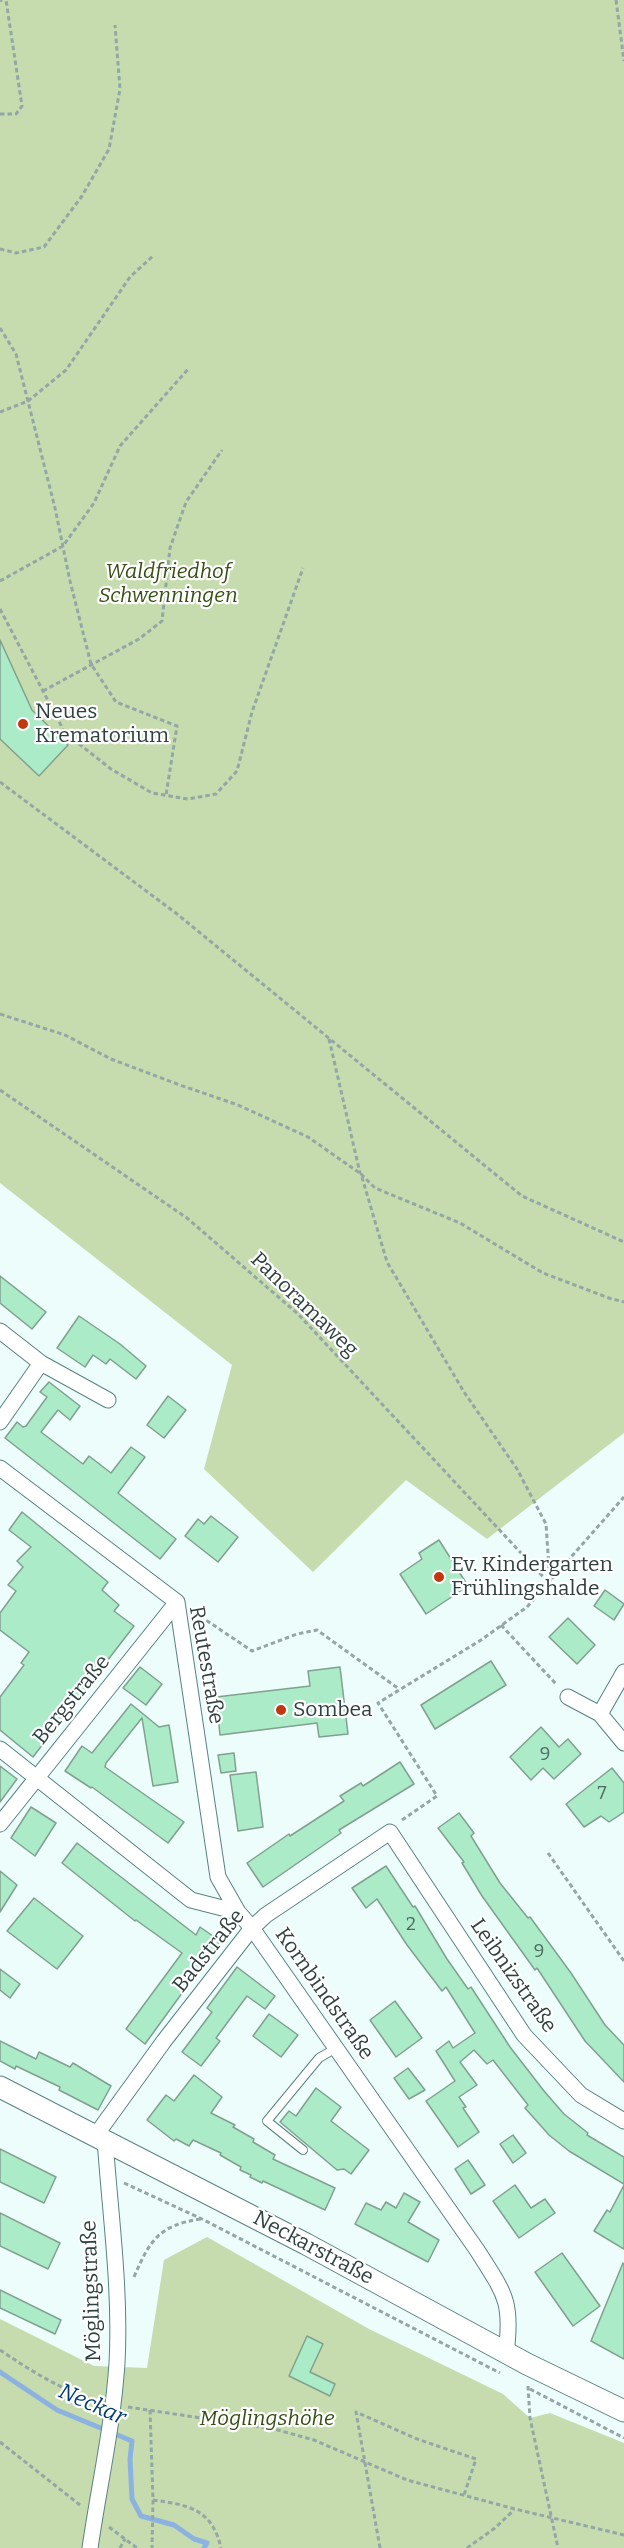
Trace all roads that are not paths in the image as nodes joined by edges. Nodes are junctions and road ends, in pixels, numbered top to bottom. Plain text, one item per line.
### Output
1 (0, 1331) edge
2 (41, 1363) junction
3 (108, 1400) dead end
4 (0, 1422) edge
5 (0, 1468) edge
6 (177, 1602) junction
7 (624, 1672) edge
8 (568, 1697) road end
9 (600, 1714) junction
10 (624, 1743) edge
11 (0, 1749) edge
12 (37, 1777) junction
13 (0, 1824) edge
14 (395, 1826) joint
15 (238, 1912) junction
16 (252, 1928) junction
17 (336, 2048) junction
18 (0, 2087) edge
19 (624, 2121) edge
20 (100, 2137) junction
21 (303, 2150) dead end
22 (506, 2353) junction
23 (624, 2411) edge
24 (90, 2548) edge

1 - 2 street
2 - 3 street
2 - 4 street
5 - 6 street, Reutestraße
6 - 12 street, Bergstraße
6 - 15 street, Reutestraße
7 - 9 street
8 - 9 street
9 - 10 street
11 - 12 street
12 - 13 street, Bergstraße
12 - 15 street
14 - 16 street, Badstraße
14 - 19 street, Leibnizstraße
15 - 16 street, Kornbindstraße
16 - 17 street, Kornbindstraße
16 - 20 street, Badstraße
17 - 21 lane
17 - 22 street, Kornbindstraße
18 - 20 main road, Neckarstraße
20 - 22 main road, Neckarstraße
20 - 24 street, Möglingstraße
22 - 23 main road, Neckarstraße

